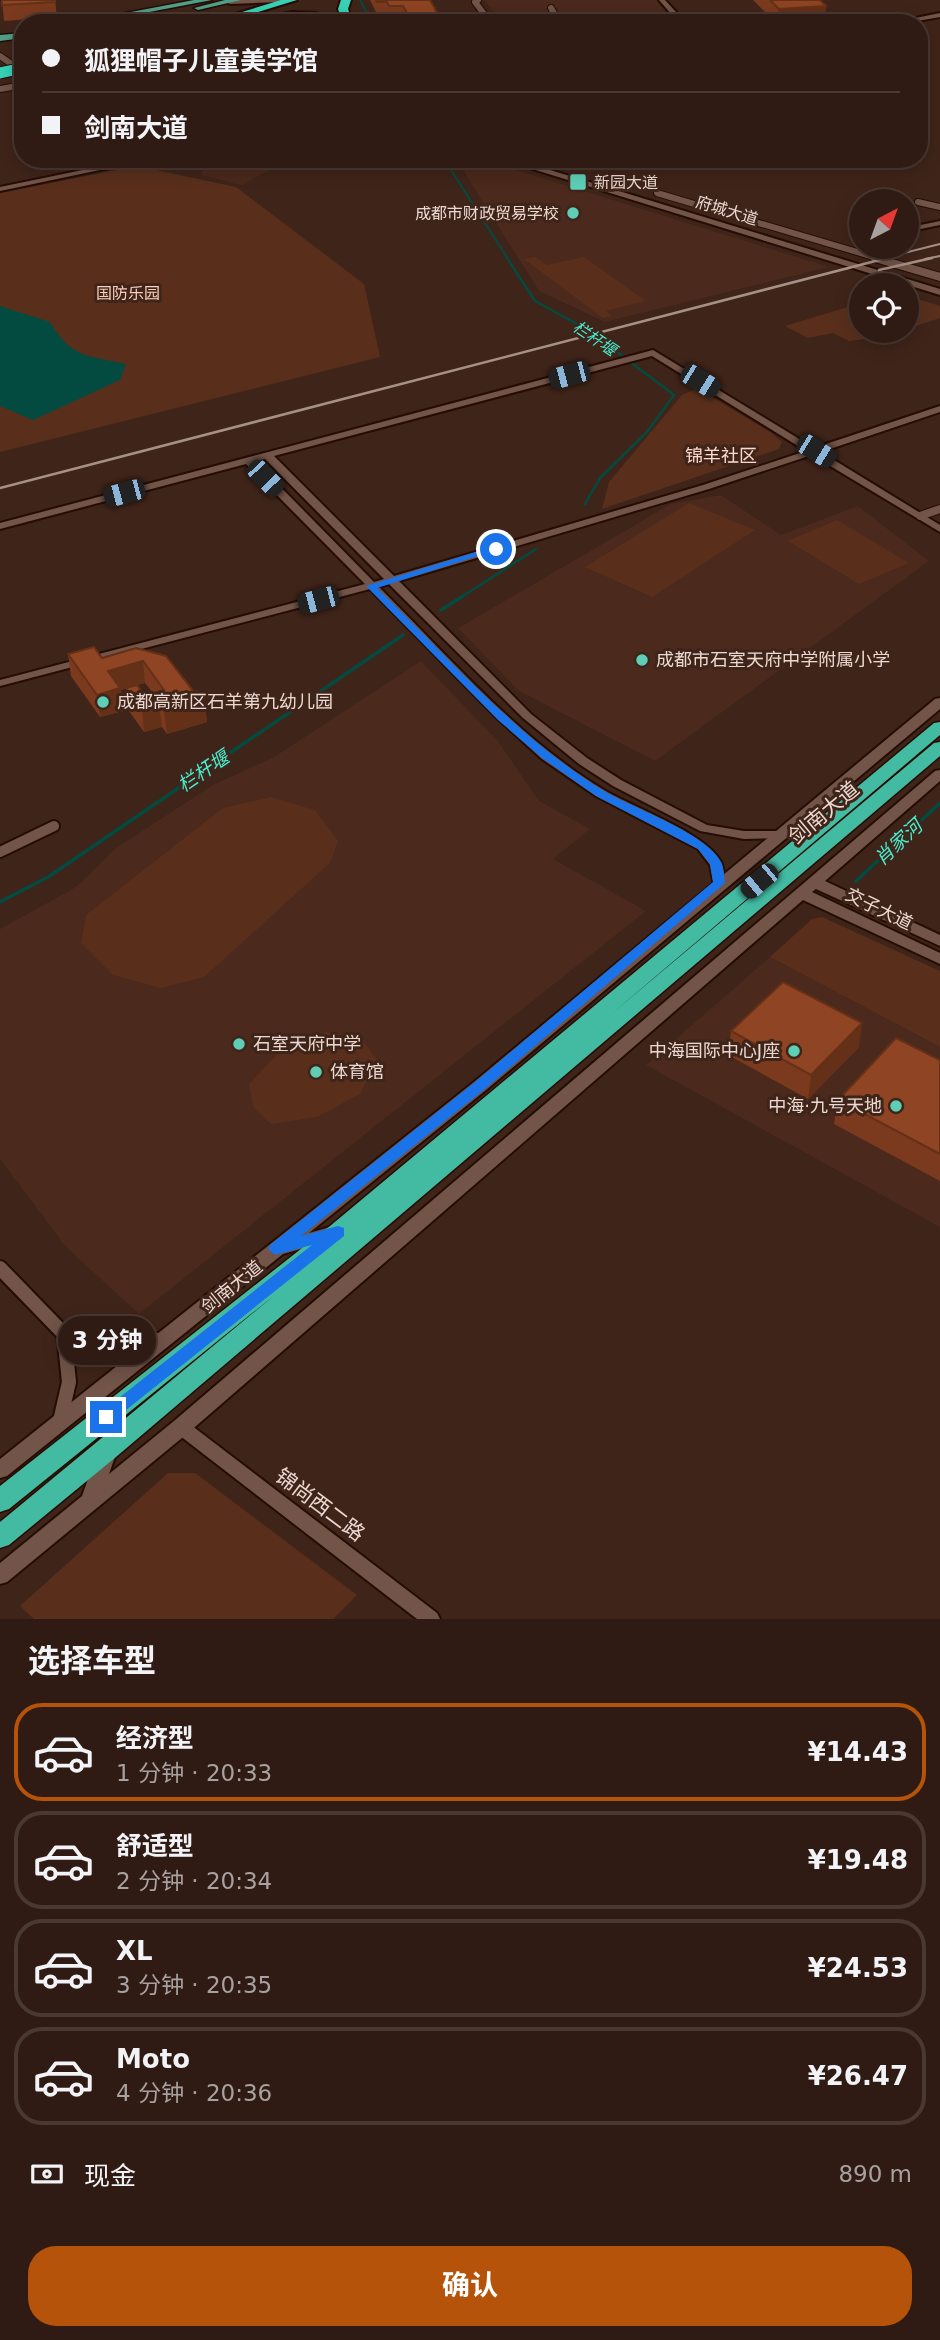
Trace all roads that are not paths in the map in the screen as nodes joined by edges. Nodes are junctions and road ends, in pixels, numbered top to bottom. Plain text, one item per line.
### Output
1 (208, 0) edge
2 (279, 0) edge
3 (478, 0) edge
4 (662, 0) edge
5 (233, 1) edge
6 (297, 1) edge
7 (551, 8) dead end
8 (128, 14) edge
9 (165, 14) edge
10 (246, 14) edge
11 (259, 14) edge
12 (484, 14) edge
13 (555, 14) edge
14 (675, 14) edge
15 (81, 168) edge
16 (99, 168) edge
17 (534, 168) edge
18 (553, 168) edge
19 (0, 186) edge
20 (657, 193) dead end
21 (919, 202) edge
22 (940, 207) edge
23 (940, 223) edge
24 (919, 227) edge
25 (940, 277) edge
26 (940, 286) edge
27 (940, 292) edge
28 (940, 409) edge
29 (816, 451) junction
30 (267, 456) junction
31 (248, 460) junction
32 (940, 509) edge
33 (920, 516) junction
34 (0, 526) edge
35 (940, 529) edge
36 (390, 580) junction
37 (370, 586) junction
38 (0, 683) edge
39 (940, 702) edge
40 (940, 727) edge
41 (940, 747) edge
42 (898, 764) junction
43 (940, 774) edge
44 (852, 777) junction
45 (54, 826) dead end
46 (781, 835) junction
47 (0, 852) edge
48 (719, 883) junction
49 (808, 887) junction
50 (940, 941) edge
51 (940, 959) edge
52 (338, 1232) junction
53 (275, 1249) junction
54 (0, 1268) edge
55 (64, 1334) junction
56 (165, 1339) junction
57 (60, 1423) junction
58 (181, 1427) junction
59 (107, 1450) junction
60 (0, 1470) edge
61 (0, 1502) edge
62 (90, 1502) junction
63 (0, 1537) edge
64 (0, 1575) edge
65 (431, 1619) edge

1 - 8 main road
2 - 5 main road
3 - 12 street
4 - 14 street
5 - 9 main road
6 - 10 highway
6 - 11 highway
7 - 13 street
15 - 19 street
16 - 19 street
17 - 27 main road, 府城大道
18 - 26 main road, 府城大道
20 - 25 street
21 - 22 street
23 - 24 street
28 - 29 street
29 - 30 street
29 - 33 street
29 - 36 street
30 - 31 street
30 - 36 street
31 - 34 street
31 - 37 street
32 - 33 street
33 - 35 street
36 - 37 street
36 - 46 street
37 - 38 street
37 - 48 street
39 - 44 main road
40 - 42 highway, 剑南大道
41 - 59 highway, 剑南大道
42 - 44 main road
42 - 52 highway, 剑南大道
43 - 49 main road
44 - 46 main road
45 - 47 street
46 - 48 main road
48 - 53 main road
49 - 50 main road, 交子大道
49 - 51 main road, 交子大道
49 - 58 main road
52 - 53 main road
52 - 61 highway, 剑南大道
53 - 56 main road
54 - 55 street
55 - 56 street
55 - 57 street
56 - 57 main road
57 - 60 main road
58 - 62 main road
58 - 65 street, 锦尚西二路
59 - 62 main road
59 - 63 highway, 剑南大道
62 - 64 main road

